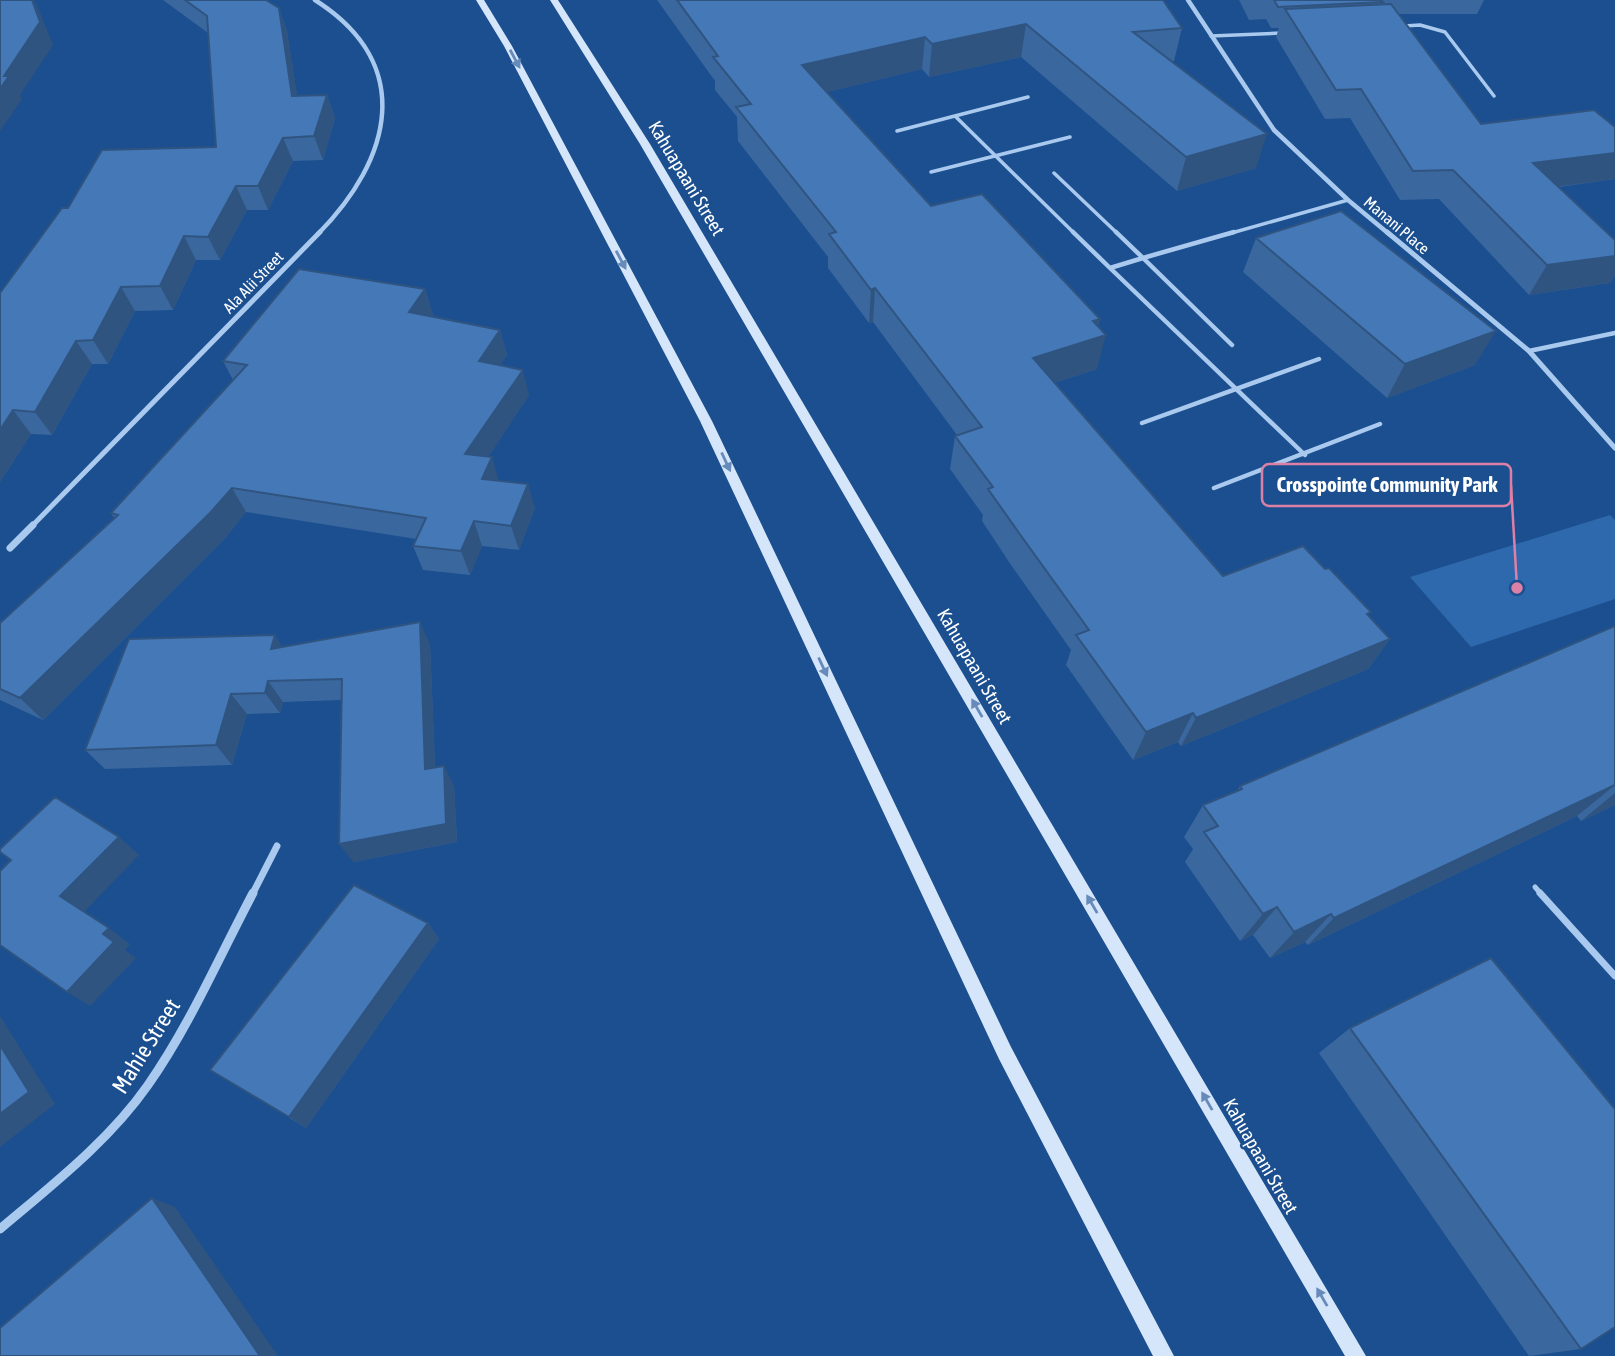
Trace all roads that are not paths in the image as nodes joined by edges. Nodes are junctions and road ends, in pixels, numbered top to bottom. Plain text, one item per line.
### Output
1 (315, 0) edge
2 (480, 0) edge
3 (554, 0) edge
4 (1188, 0) edge
5 (1392, 27) edge
6 (1294, 32) edge
7 (1211, 36) junction
8 (1028, 96) dead end
9 (1494, 96) dead end
10 (955, 116) junction
11 (897, 131) dead end
12 (1070, 136) dead end
13 (996, 156) junction
14 (931, 172) dead end
15 (1054, 173) dead end
16 (1348, 200) junction
17 (1143, 258) junction
18 (1111, 268) junction
19 (1615, 333) edge
20 (1232, 345) dead end
21 (1529, 351) junction
22 (1319, 359) dead end
23 (1235, 389) junction
24 (1142, 423) dead end
25 (1380, 424) dead end
26 (1615, 448) edge
27 (1305, 455) junction
28 (1214, 488) dead end
29 (10, 548) dead end
30 (277, 846) dead end
31 (1535, 887) dead end
32 (1615, 976) edge
33 (0, 1229) edge
34 (1164, 1356) edge
35 (1356, 1356) edge

1 - 29 street, Ala Alii Street
2 -> 34 main road
35 -> 3 main road, Kahuapaani Street
4 - 7 street, Manani Place
5 - 9 lane
6 - 7 lane
7 - 16 street, Manani Place
8 - 10 lane
10 - 11 lane
10 - 13 lane
12 - 13 lane
13 - 14 lane
13 - 18 lane
15 - 17 lane
16 - 17 lane
16 - 21 street, Manani Place
17 - 18 lane
17 - 20 lane
18 - 23 lane
19 - 21 lane
21 - 26 street, Manani Place
22 - 23 lane
23 - 24 lane
23 - 27 lane
25 - 27 lane
27 - 28 lane
30 - 33 street, Mahie Street
31 - 32 lane

